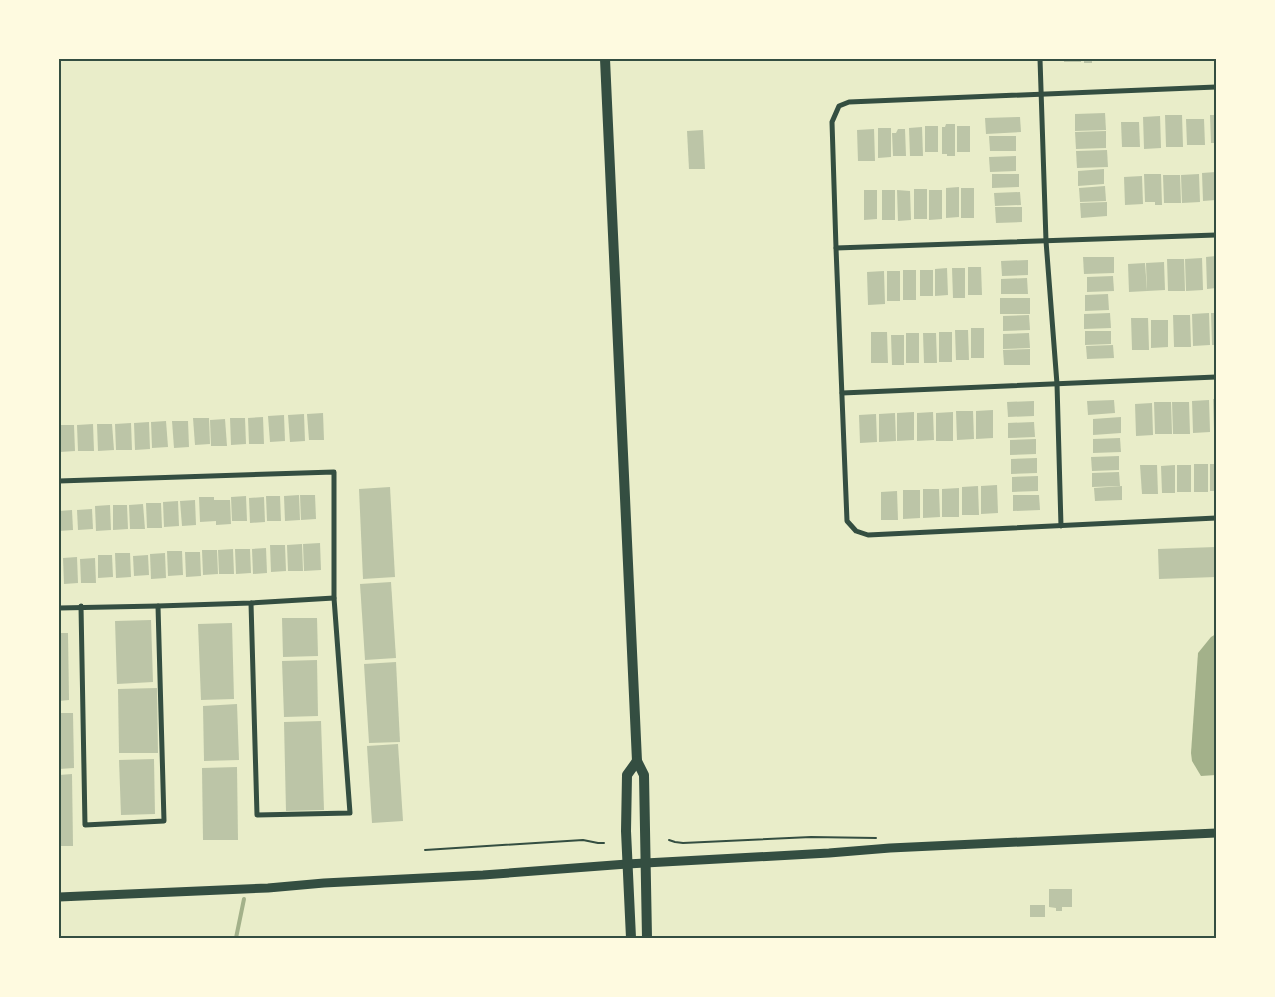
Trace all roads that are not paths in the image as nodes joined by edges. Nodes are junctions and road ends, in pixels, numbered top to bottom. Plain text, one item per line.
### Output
1 (605, 59) edge
2 (1040, 59) edge
3 (1216, 87) edge
4 (1042, 95) junction
5 (1216, 235) edge
6 (1046, 241) junction
7 (836, 248) junction
8 (1216, 377) edge
9 (1057, 384) junction
10 (842, 393) junction
11 (59, 481) edge
12 (1216, 518) edge
13 (1061, 526) junction
14 (334, 598) junction
15 (251, 603) junction
16 (81, 606) junction
17 (158, 606) junction
18 (59, 608) edge
19 (637, 761) junction
20 (1216, 834) edge
21 (646, 863) junction
22 (627, 864) junction
23 (59, 897) edge
24 (631, 938) edge
25 (647, 938) edge

1 - 19 main road
2 - 4 street
3 - 4 street
4 - 6 street
4 - 7 street
5 - 6 street
6 - 7 street
6 - 9 street
7 - 10 street
8 - 9 street
9 - 10 street
9 - 13 street
10 - 13 street
11 - 14 street
12 - 13 street
14 - 15 street
14 - 15 street
15 - 17 street
16 - 17 street
16 - 17 street
16 - 18 street
19 - 21 main road
19 - 22 main road
20 - 21 street
21 - 22 street
21 - 25 main road
22 - 23 street
22 - 24 main road

